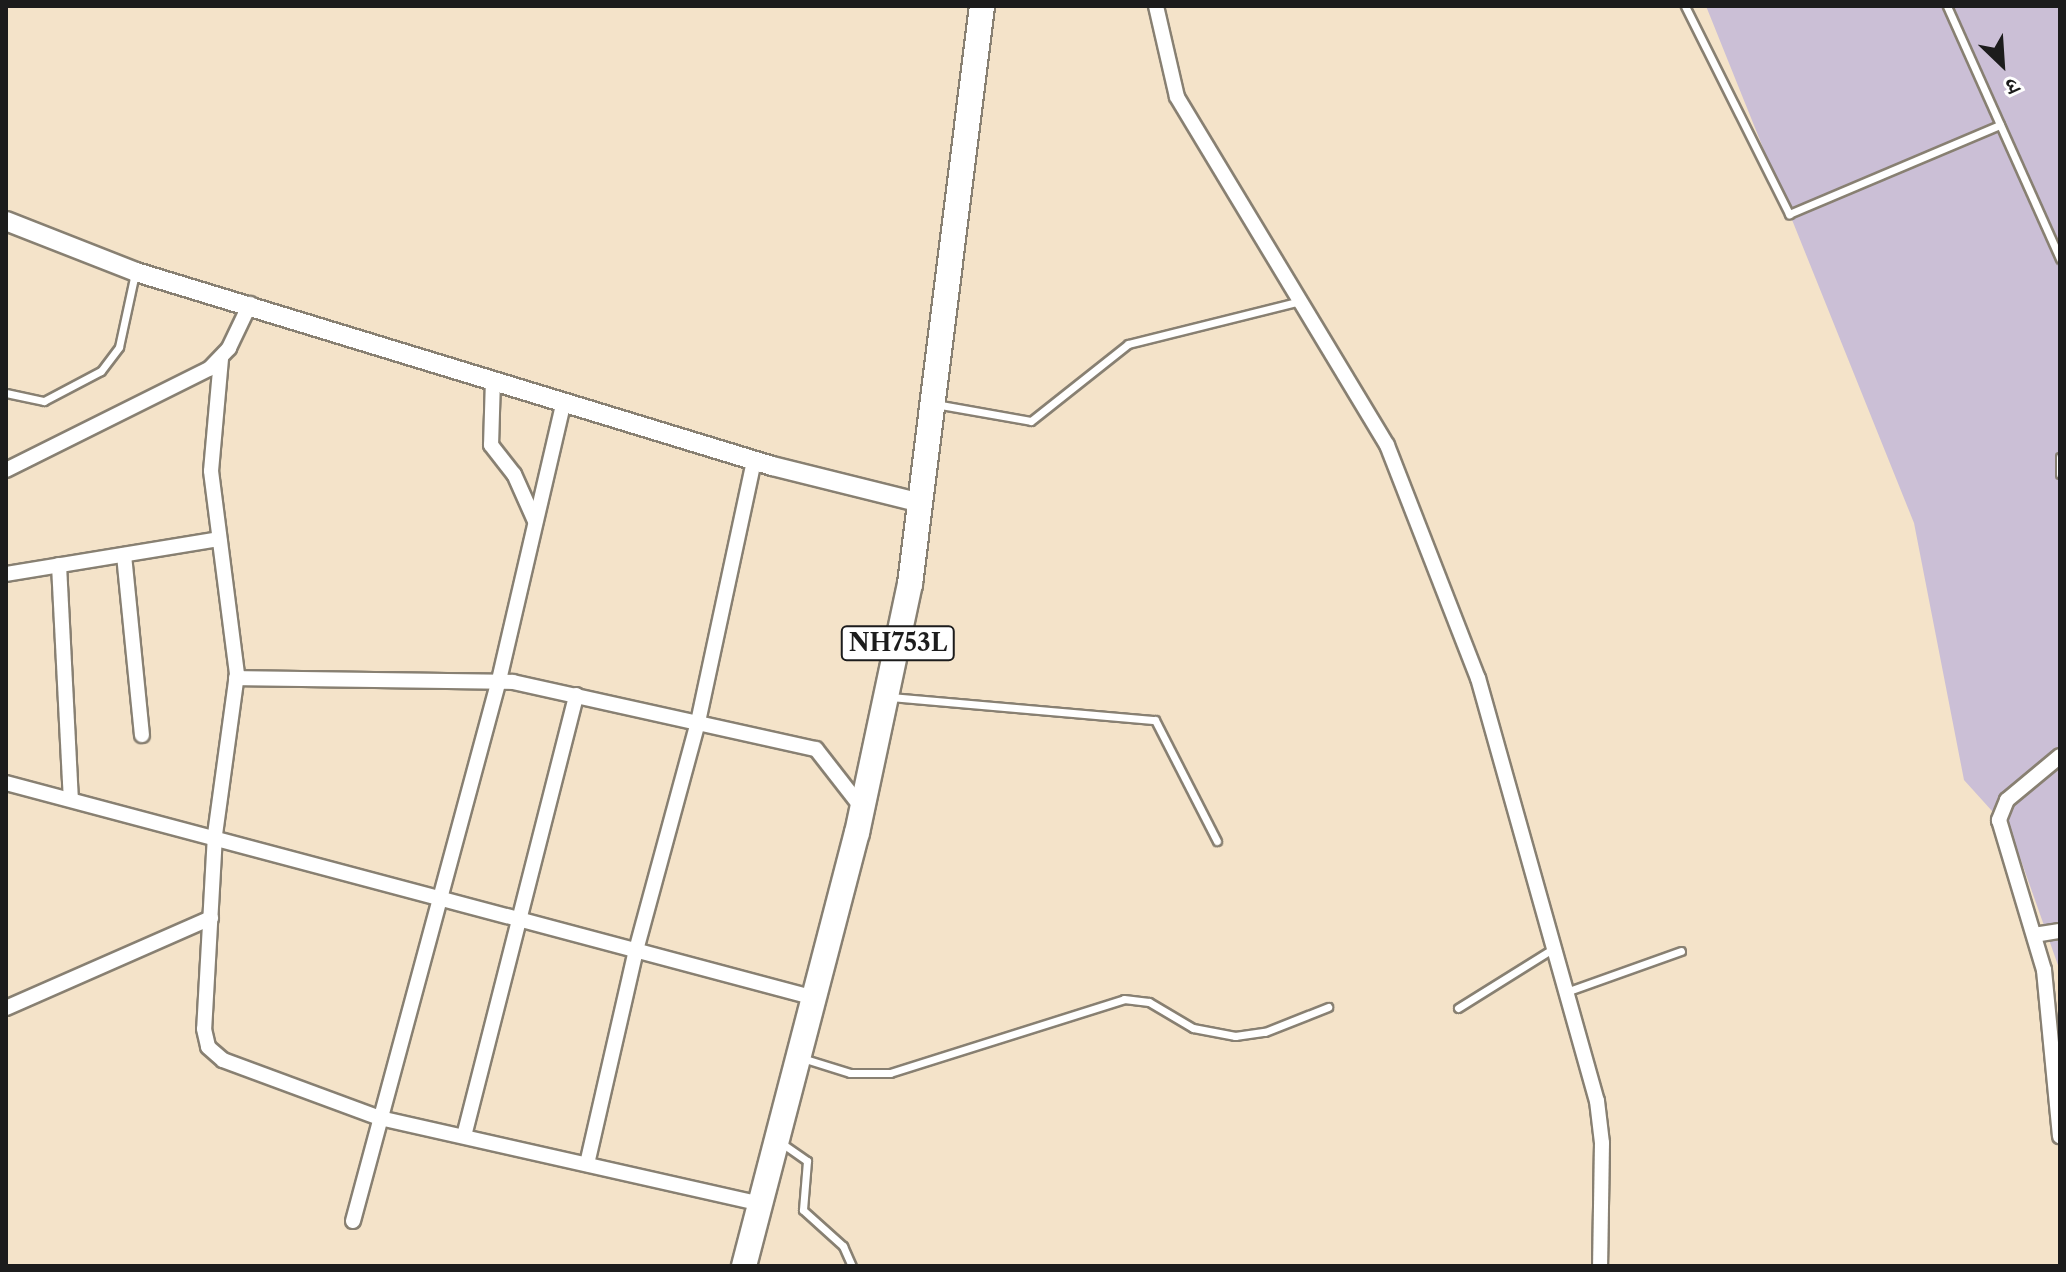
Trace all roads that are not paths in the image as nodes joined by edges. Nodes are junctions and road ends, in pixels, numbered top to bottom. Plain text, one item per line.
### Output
1 (982, 6) edge
2 (1156, 6) edge
3 (1685, 6) edge
4 (1947, 6) edge
5 (2000, 125) junction
6 (6, 221) edge
7 (2060, 259) edge
8 (136, 272) junction
9 (1302, 300) junction
10 (250, 304) junction
11 (221, 359) junction
12 (493, 379) junction
13 (6, 393) edge
14 (564, 401) junction
15 (931, 403) junction
16 (2060, 457) edge
17 (754, 460) junction
18 (6, 470) edge
19 (2060, 474) edge
20 (921, 503) junction
21 (536, 521) junction
22 (219, 539) junction
23 (124, 555) junction
24 (59, 565) junction
25 (6, 574) edge
26 (236, 678) junction
27 (499, 680) junction
28 (576, 695) junction
29 (887, 696) junction
30 (698, 722) junction
31 (142, 735) dead end
32 (2060, 756) edge
33 (6, 783) edge
34 (71, 799) junction
35 (862, 808) junction
36 (215, 835) junction
37 (1217, 841) dead end
38 (437, 898) junction
39 (211, 918) junction
40 (518, 921) junction
41 (2060, 931) edge
42 (2034, 935) junction
43 (1554, 948) junction
44 (1681, 951) dead end
45 (635, 954) junction
46 (1566, 992) junction
47 (815, 998) junction
48 (1328, 1007) dead end
49 (6, 1008) edge
50 (1458, 1008) dead end
51 (800, 1057) junction
52 (380, 1118) junction
53 (464, 1136) junction
54 (2060, 1136) edge
55 (779, 1141) junction
56 (587, 1164) junction
57 (762, 1204) junction
58 (353, 1221) dead end
59 (744, 1266) edge
60 (852, 1266) edge
61 (1600, 1266) edge

1 - 15 highway, NH753L
2 - 9 street
3 - 5 lane
4 - 5 lane
5 - 7 lane
6 - 8 street
8 - 10 street
8 - 13 lane
9 - 15 lane
9 - 43 street
10 - 11 street
10 - 12 street
11 - 18 street
11 - 22 street
12 - 14 street
12 - 21 street
14 - 17 street
14 - 21 street
15 - 20 highway, NH753L
16 - 19 lane
17 - 20 street
17 - 30 street
20 - 29 highway, NH753L
21 - 27 street
22 - 23 street
22 - 26 street
23 - 24 street
23 - 31 street
24 - 25 street
24 - 34 street
26 - 27 street
26 - 36 street
27 - 28 street
27 - 38 street
28 - 30 street
28 - 40 street
29 - 35 highway, NH753L
29 - 37 lane
30 - 35 street
30 - 45 street
32 - 42 street
33 - 34 street
34 - 36 street
35 - 47 highway, NH753L
36 - 38 street
36 - 39 street
38 - 40 street
38 - 52 street
39 - 49 street
39 - 52 street
40 - 45 street
40 - 53 street
41 - 42 street
42 - 54 street
43 - 46 street
43 - 50 lane
44 - 46 lane
45 - 47 street
45 - 56 street
46 - 61 street
47 - 51 highway, NH753L
48 - 51 lane
51 - 55 highway, NH753L
52 - 53 street
52 - 58 street
53 - 56 street
55 - 57 highway, NH753L
55 - 60 lane
56 - 57 street
57 - 59 highway, NH753L

